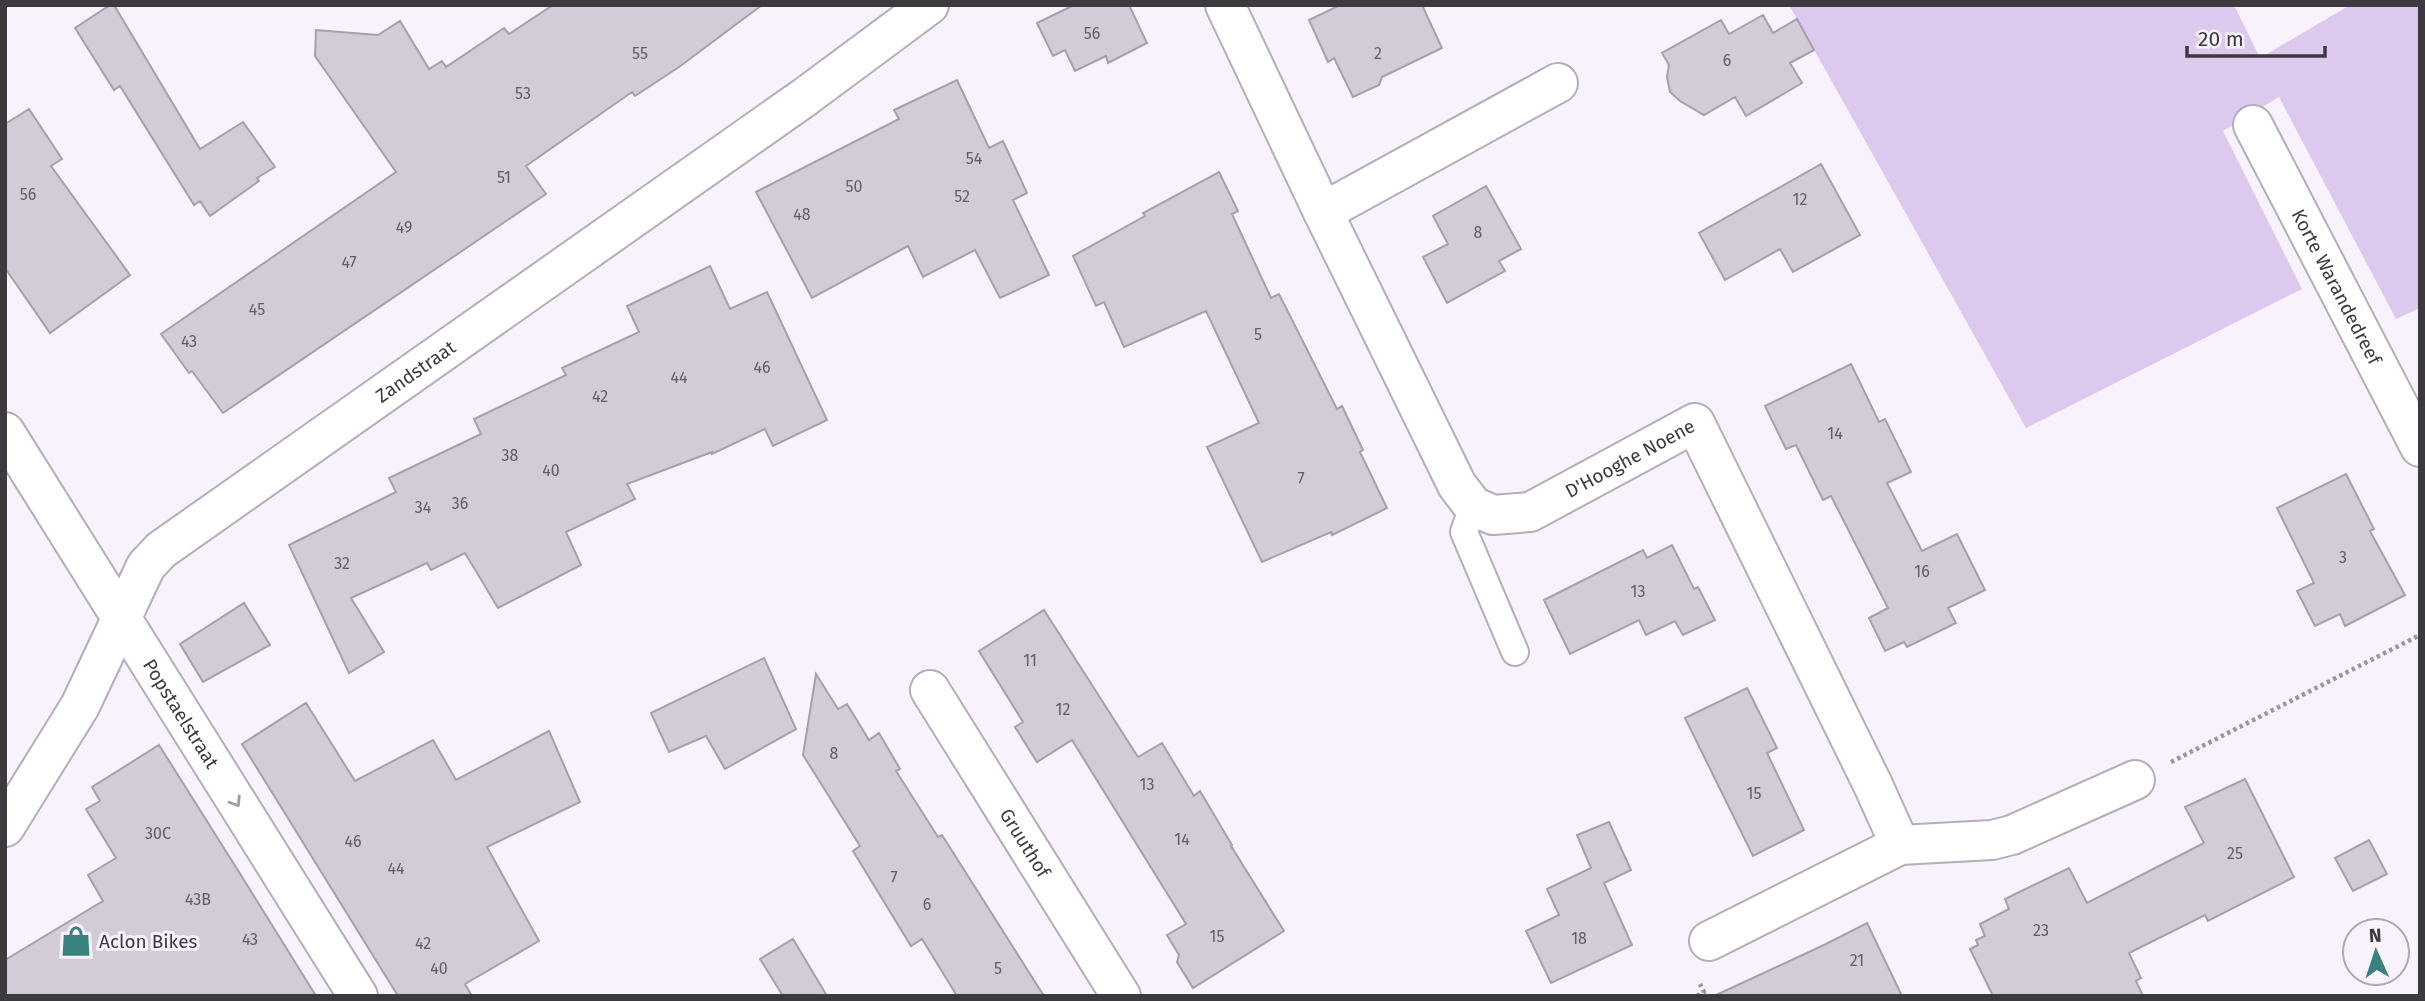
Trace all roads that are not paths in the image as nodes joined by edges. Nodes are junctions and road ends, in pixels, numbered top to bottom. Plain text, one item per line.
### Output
1 (929, 5) edge
2 (1225, 5) edge
3 (1558, 83) dead end
4 (2253, 125) dead end
5 (1323, 212) junction
6 (5, 432) edge
7 (2420, 447) edge
8 (1473, 506) junction
9 (122, 620) junction
10 (1515, 652) dead end
11 (930, 690) dead end
12 (2135, 780) road end
13 (5, 827) edge
14 (1900, 845) junction
15 (1709, 942) dead end
16 (358, 996) edge
17 (1121, 996) edge

1 - 9 street, Zandstraat
2 - 5 street
3 - 5 street
4 - 7 street, Korte Warandedreef
5 - 8 street
6 - 9 street, Popstaelstraat
8 - 10 lane
8 - 14 street, D'Hooghe Noene
9 - 13 street, Zandstraat
9 -> 16 street, Popstaelstraat
11 - 17 street, Gruuthof
12 - 14 street
14 - 15 street

